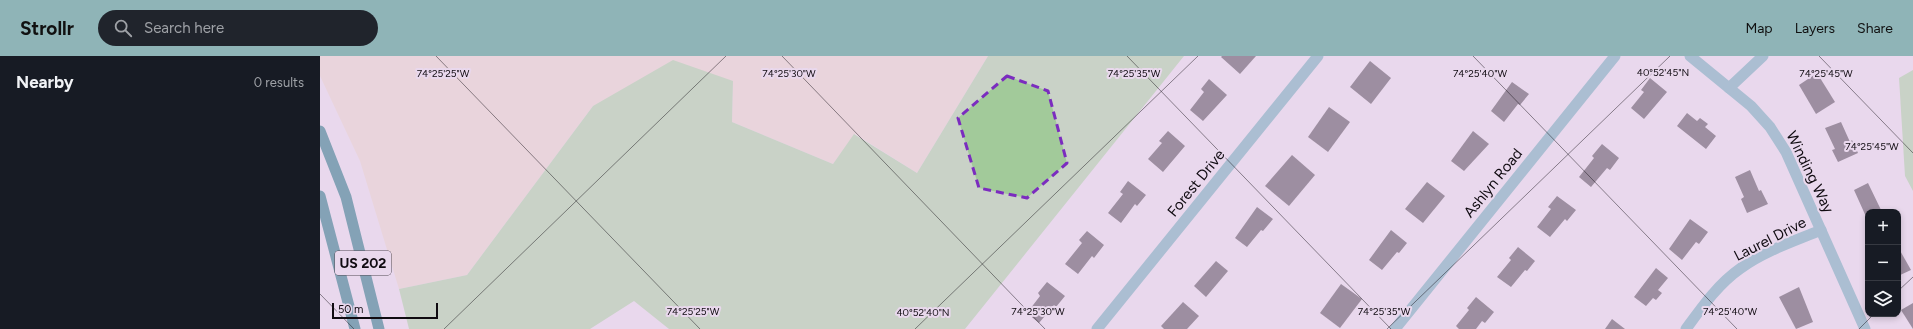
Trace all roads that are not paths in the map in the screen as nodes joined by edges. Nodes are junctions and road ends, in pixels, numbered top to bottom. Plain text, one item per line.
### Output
1 (1318, 56) edge
2 (1615, 56) edge
3 (1690, 56) edge
4 (1763, 56) edge
5 (1729, 88) junction
6 (320, 131) edge
7 (320, 196) edge
8 (1821, 230) junction
9 (355, 329) edge
10 (379, 329) edge
11 (1097, 329) edge
12 (1395, 329) edge
13 (1686, 329) edge
14 (1865, 329) edge

1 - 11 street, Forest Drive
2 - 12 street, Ashlyn Road
3 - 5 street, Winding Way
4 - 5 street
5 - 8 street, Winding Way
6 - 10 main road, US 202
7 - 9 main road, US 202
8 - 13 street, Laurel Drive
8 - 14 street, Winding Way

